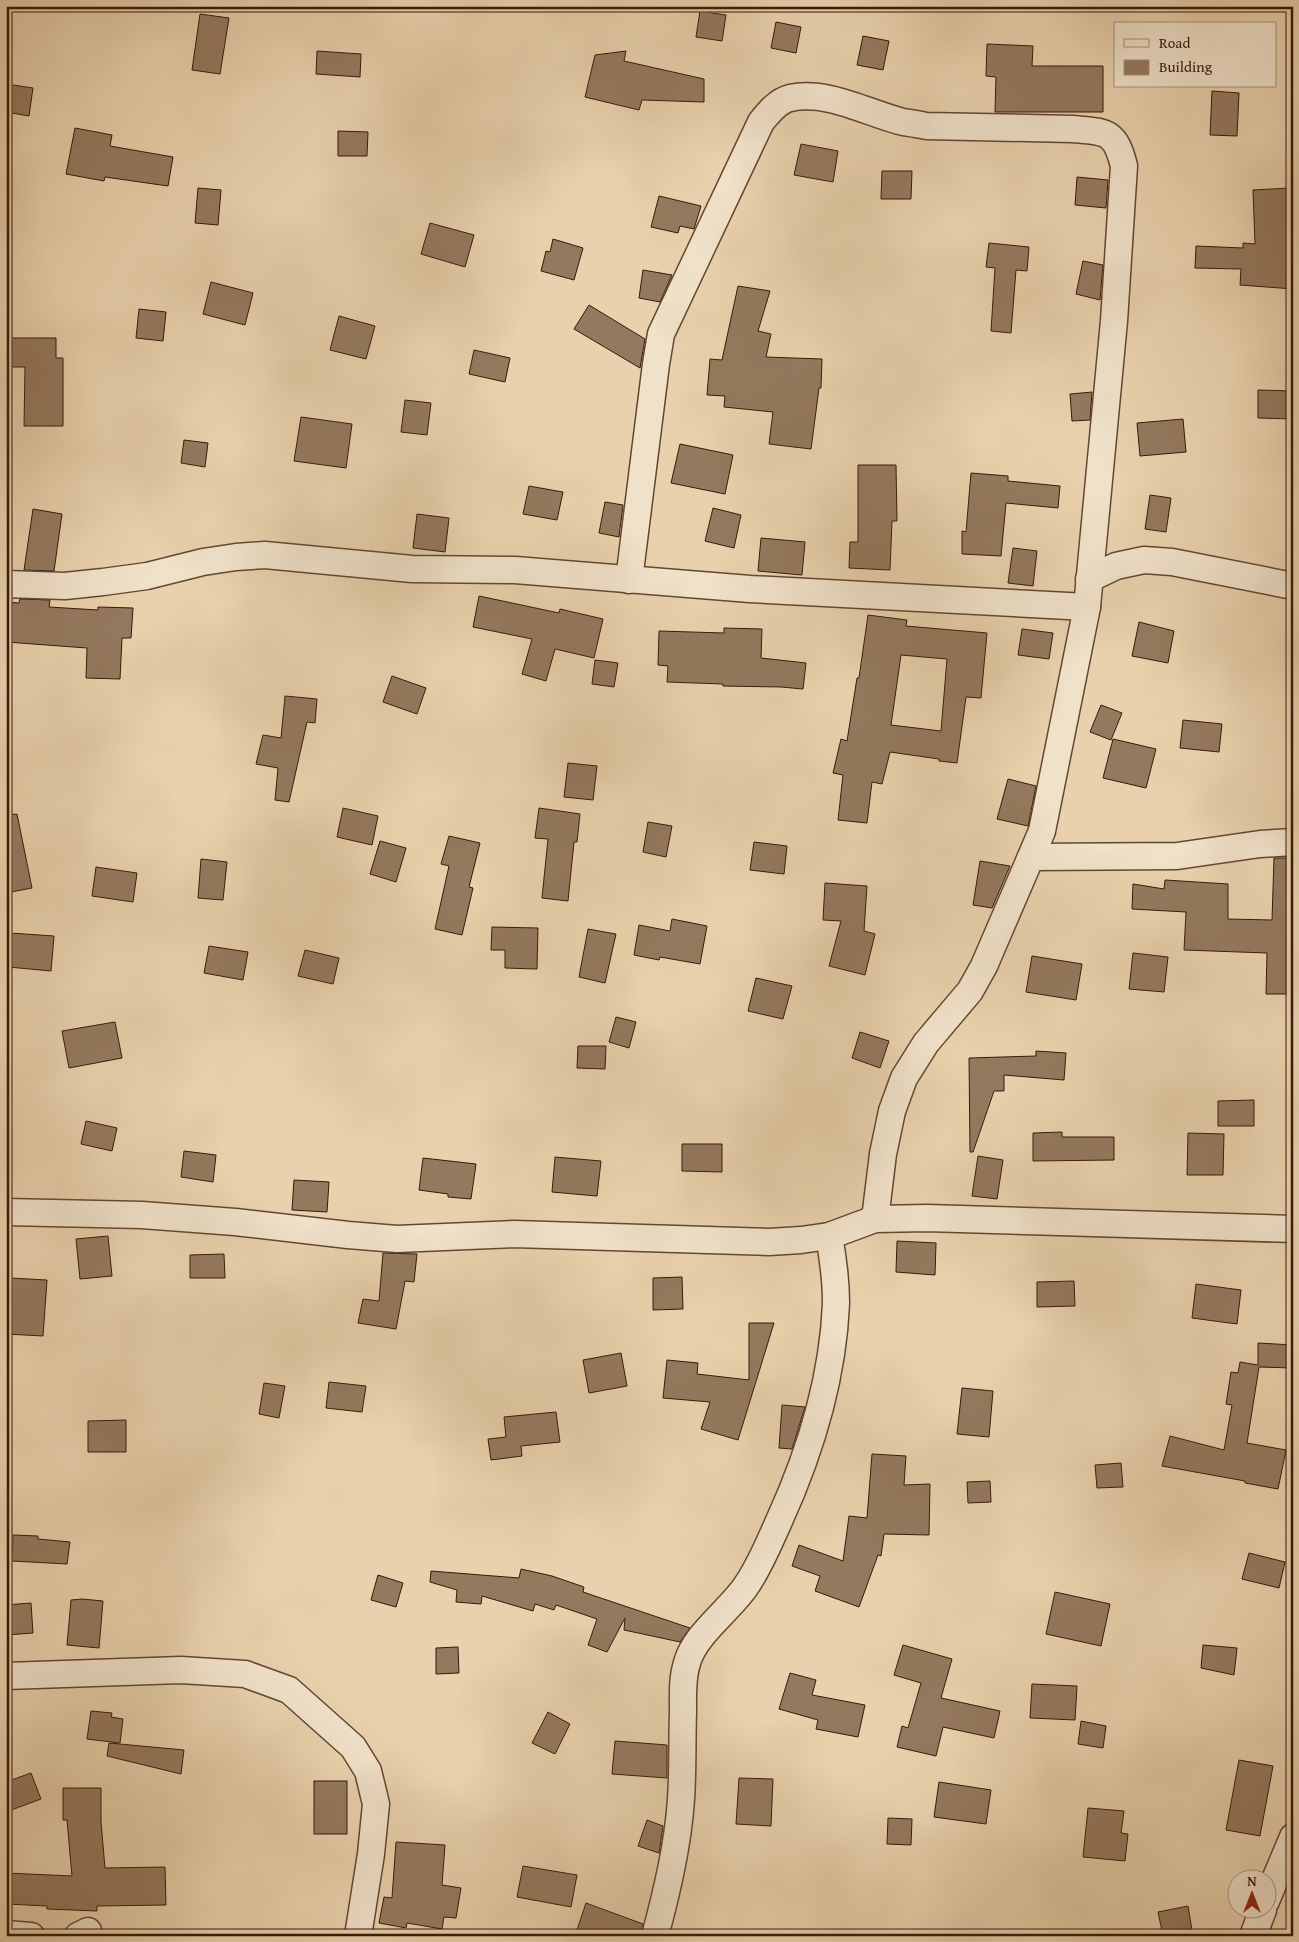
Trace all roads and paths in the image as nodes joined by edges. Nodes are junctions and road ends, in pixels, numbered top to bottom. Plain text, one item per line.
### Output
1 (1089, 579) junction
2 (629, 580) junction
3 (6, 584) edge
4 (1293, 586) edge
5 (1087, 607) junction
6 (1293, 842) edge
7 (1032, 857) junction
8 (6, 1212) edge
9 (875, 1219) junction
10 (1293, 1229) edge
11 (829, 1236) junction
12 (6, 1676) edge
13 (1293, 1837) edge
14 (1276, 1877) edge
15 (1259, 1920) edge
16 (6, 1934) edge
17 (31, 1936) edge
18 (358, 1936) edge
19 (655, 1936) edge
20 (1253, 1936) edge

1 - 2 street
1 - 4 street
1 - 5 street
2 - 3 street
2 - 5 street
5 - 7 street
6 - 7 street
7 - 9 street
8 - 11 street
9 - 10 street
9 - 11 street
11 - 19 street
12 - 18 street
13 - 14 street
15 - 20 street
16 - 17 street

